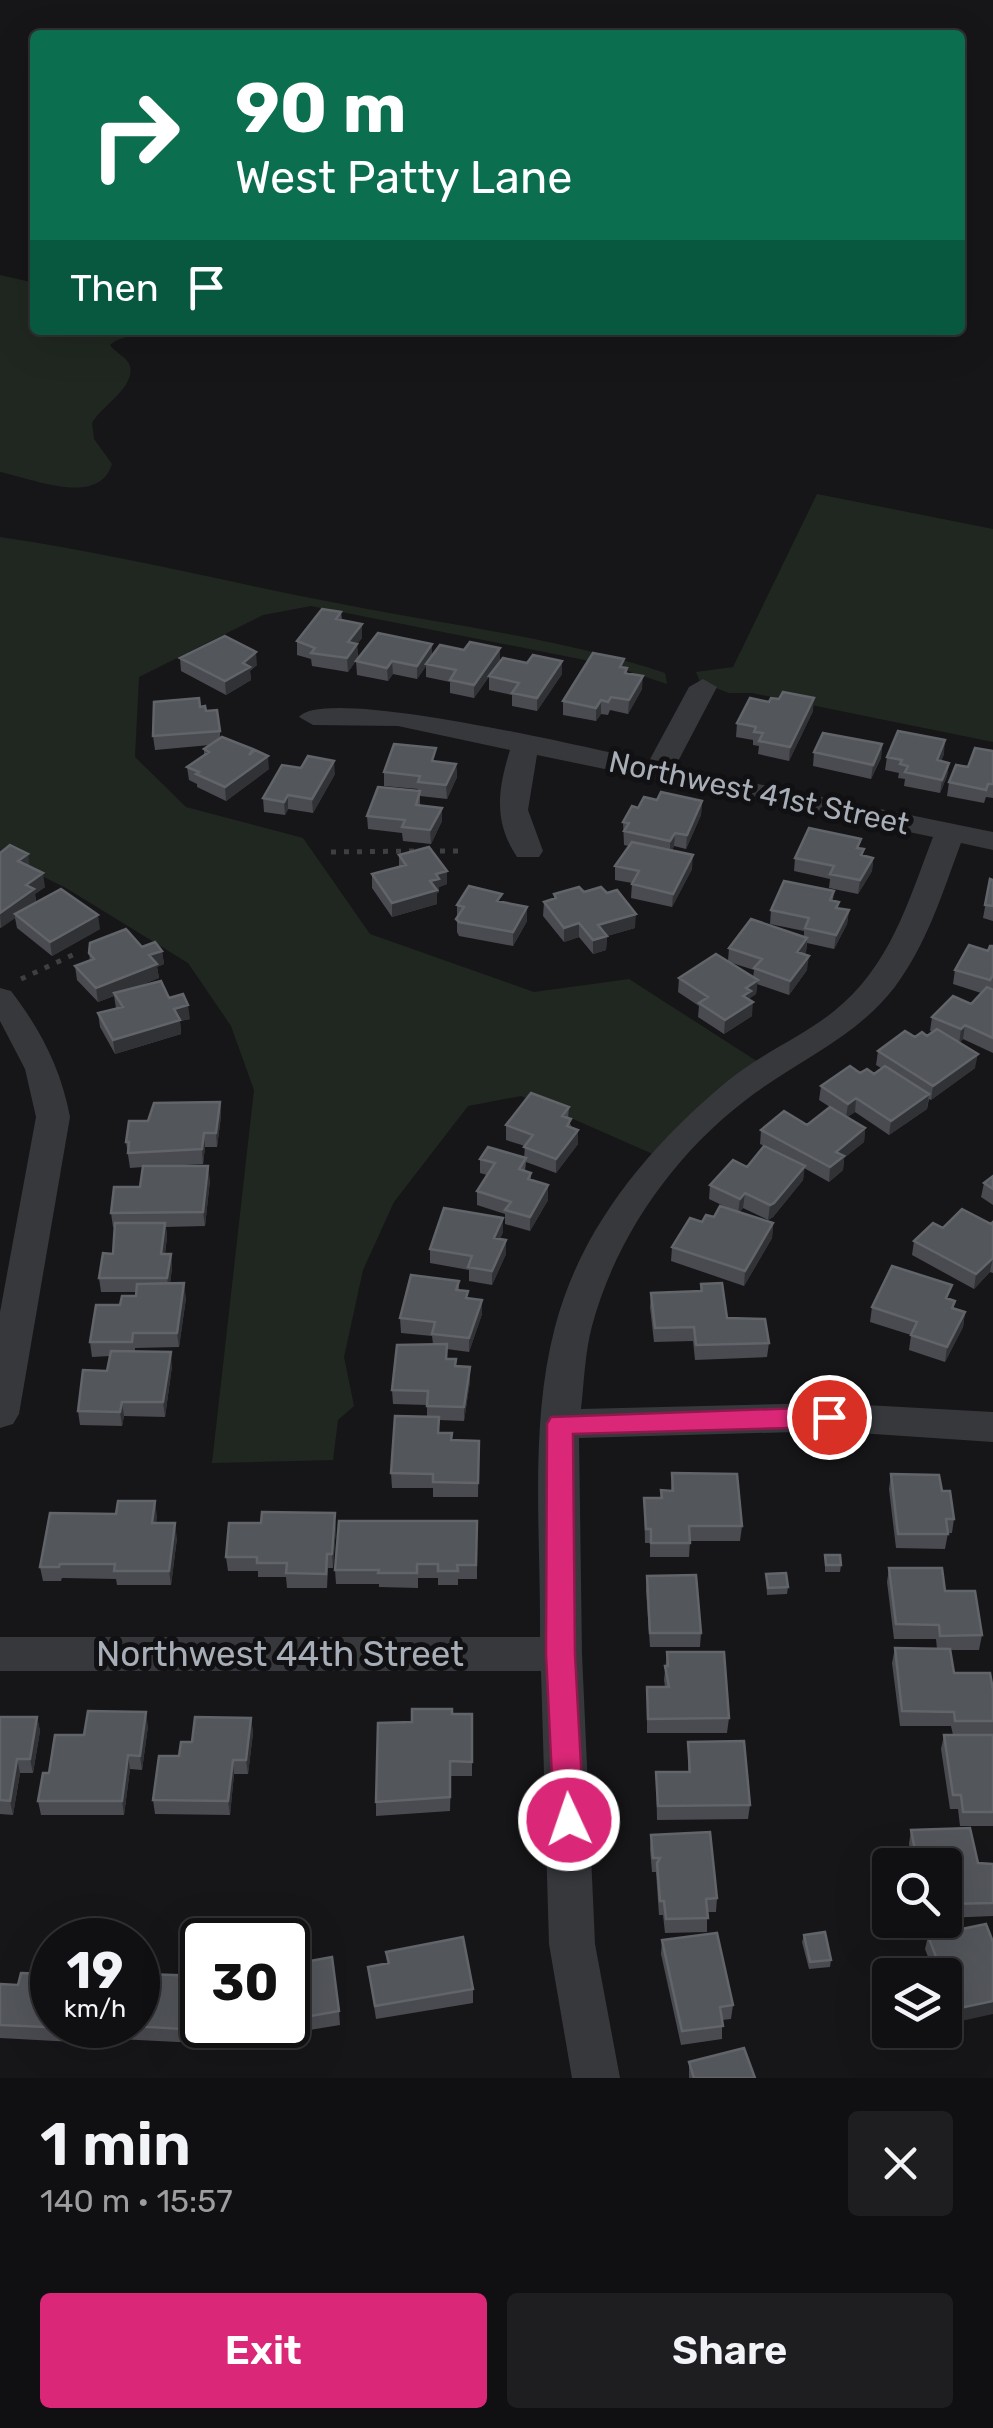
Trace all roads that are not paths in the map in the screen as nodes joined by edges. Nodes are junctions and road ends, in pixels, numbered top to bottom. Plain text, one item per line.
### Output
1 (703, 686) dead end
2 (313, 717) dead end
3 (526, 744) junction
4 (658, 772) junction
5 (950, 832) junction
6 (993, 841) edge
7 (528, 851) dead end
8 (10, 989) edge
9 (0, 1414) edge
10 (560, 1424) junction
11 (993, 1427) edge
12 (0, 1654) edge
13 (561, 1654) junction
14 (596, 2078) edge

1 - 4 street
2 - 3 street, Northwest 41st Street
3 - 4 street, Northwest 41st Street
3 - 7 street
4 - 5 street, Northwest 41st Street
5 - 6 street, Northwest 41st Street
5 - 10 street
8 - 9 street
10 - 11 street
10 - 13 street
12 - 13 street, Northwest 44th Street
13 - 14 street

